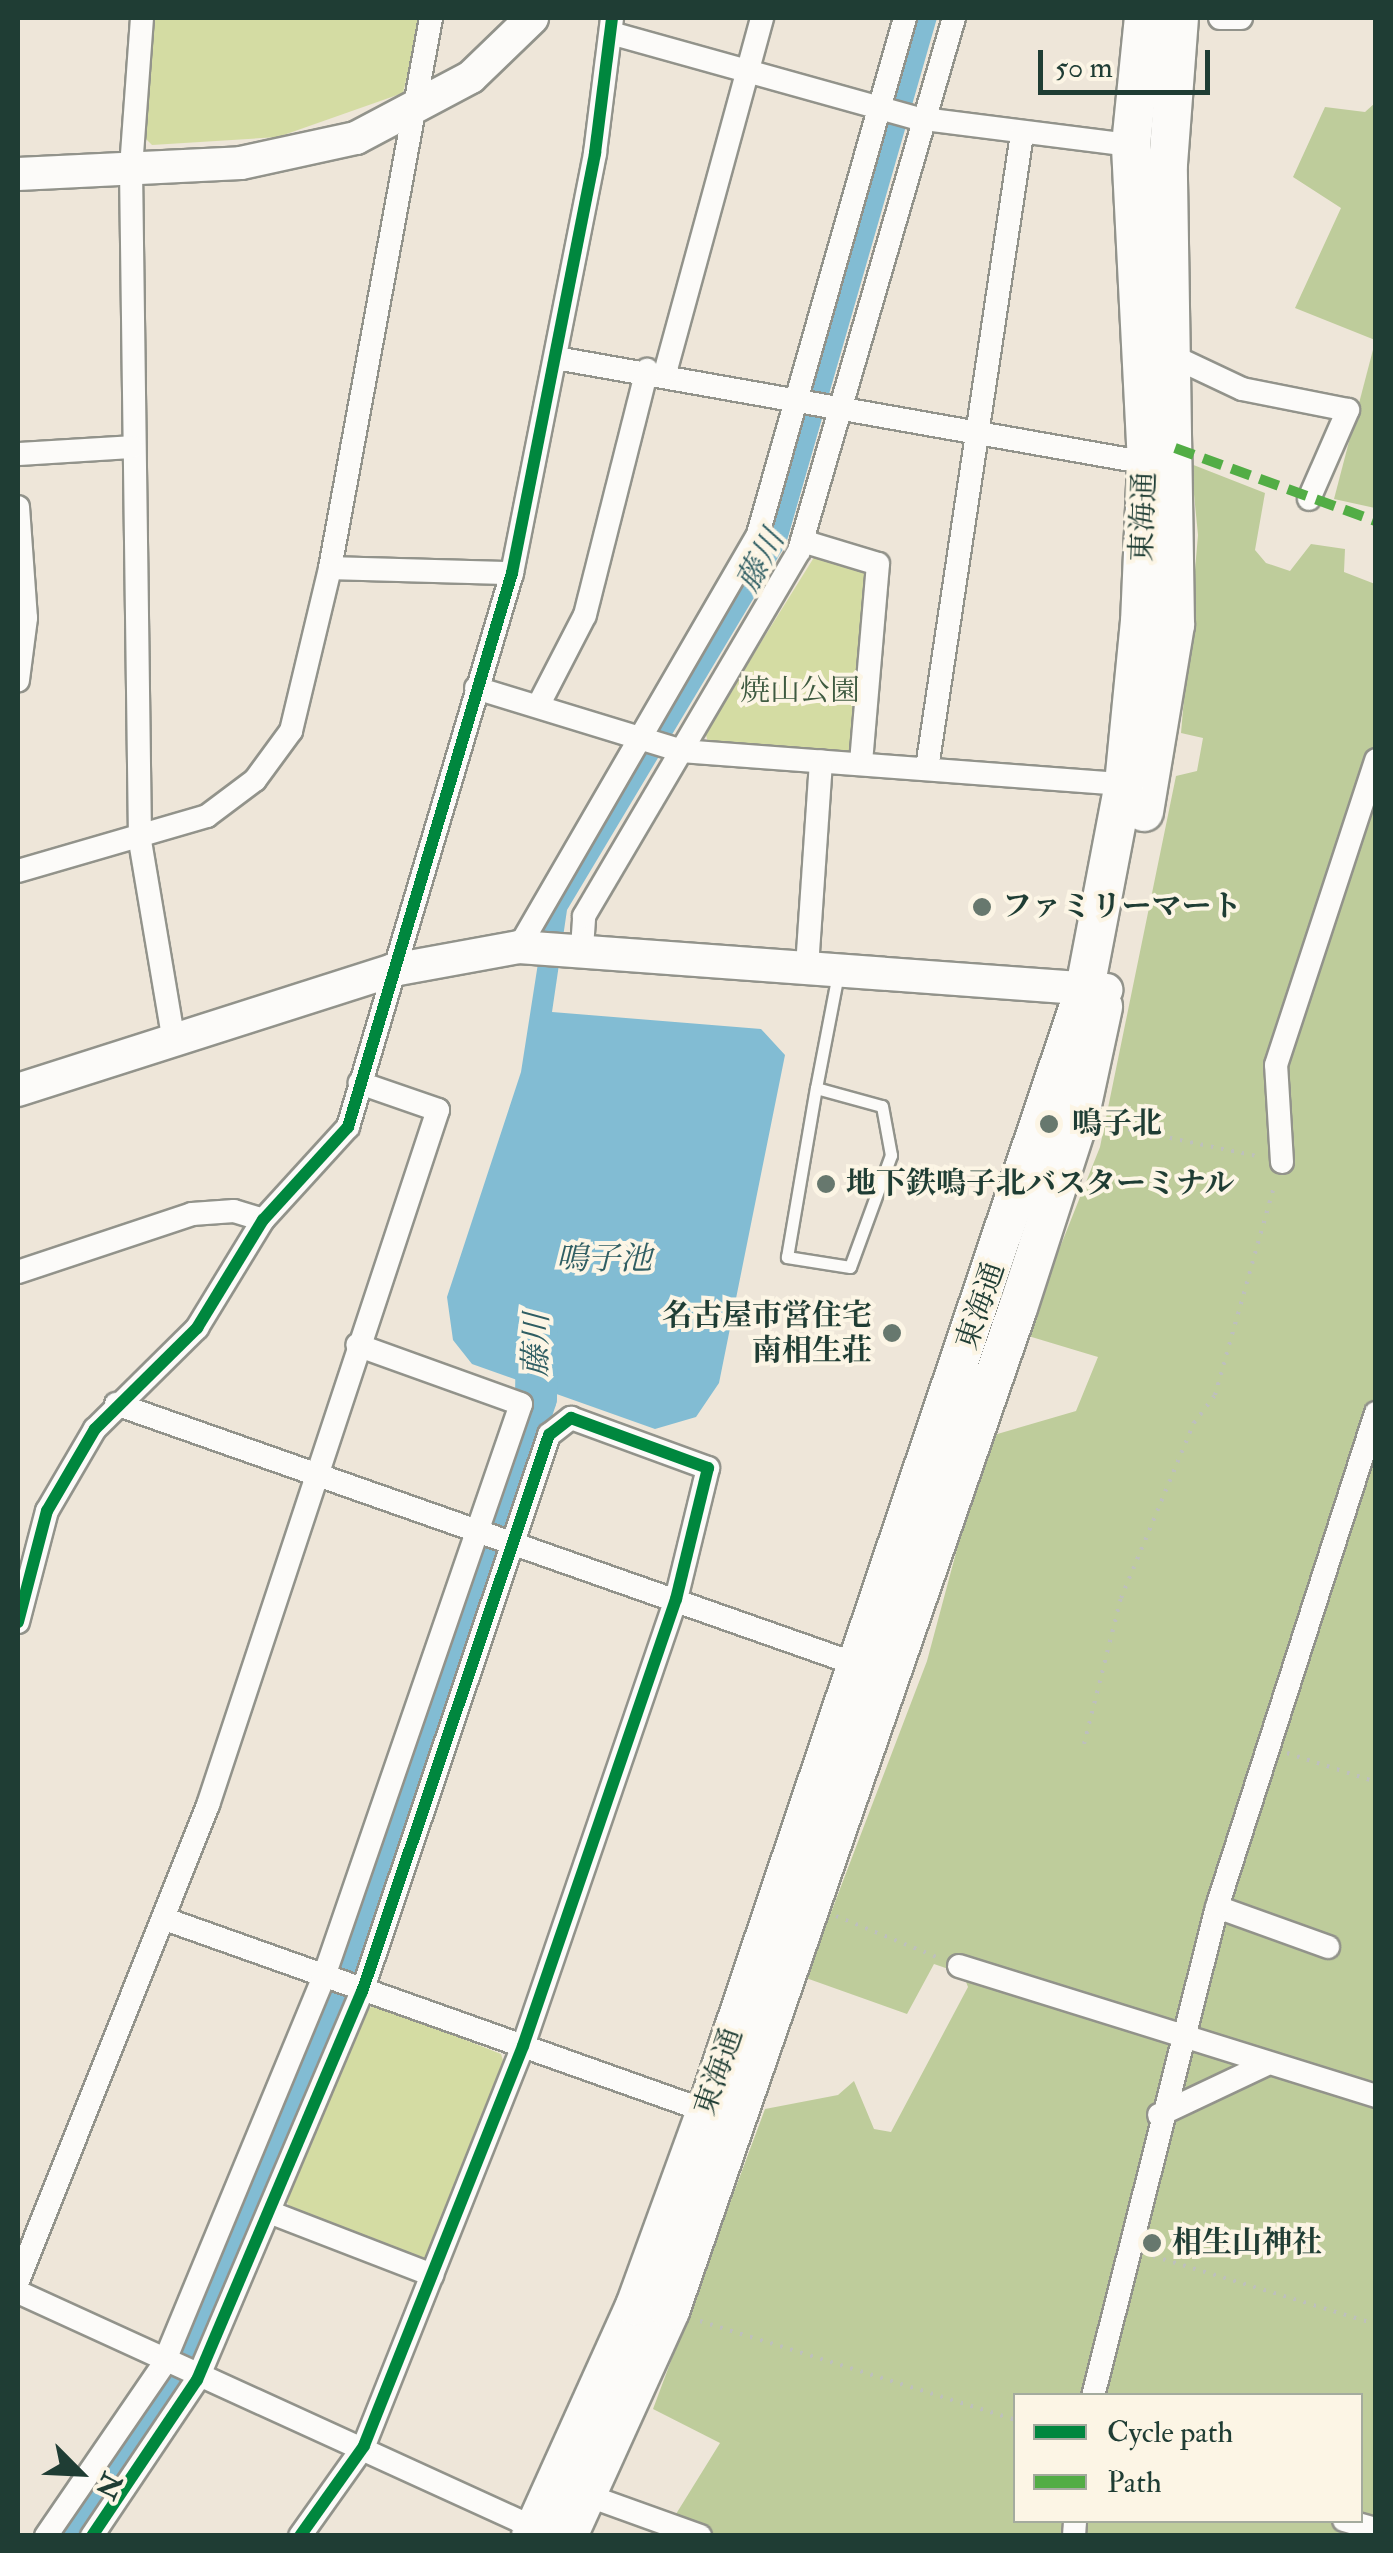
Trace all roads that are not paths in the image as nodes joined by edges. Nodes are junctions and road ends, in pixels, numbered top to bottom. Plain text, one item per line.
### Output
1 (142, 18) edge
2 (431, 18) edge
3 (532, 18) edge
4 (762, 18) edge
5 (906, 18) edge
6 (954, 18) edge
7 (1144, 18) edge
8 (1179, 18) edge
9 (1220, 18) edge
10 (1241, 18) edge
11 (611, 25) edge
12 (747, 69) junction
13 (882, 110) junction
14 (413, 114) junction
15 (920, 118) junction
16 (1022, 134) junction
17 (1131, 146) junction
18 (132, 170) junction
19 (18, 174) edge
20 (1168, 354) junction
21 (556, 358) junction
22 (656, 371) junction
23 (799, 398) junction
24 (837, 403) junction
25 (976, 431) junction
26 (132, 447) junction
27 (18, 454) edge
28 (1146, 462) junction
29 (1309, 499) dead end
30 (18, 507) edge
31 (802, 541) junction
32 (330, 568) junction
33 (512, 573) junction
34 (18, 680) edge
35 (476, 688) junction
36 (538, 706) junction
37 (640, 739) junction
38 (678, 750) junction
39 (1376, 760) edge
40 (821, 761) junction
41 (860, 764) junction
42 (928, 768) junction
43 (1136, 786) junction
44 (140, 841) junction
45 (18, 871) edge
46 (526, 947) junction
47 (575, 948) junction
48 (823, 969) junction
49 (393, 970) junction
50 (1096, 989) junction
51 (174, 1042) junction
52 (360, 1082) junction
53 (816, 1088) junction
54 (18, 1090) edge
55 (1282, 1162) road end
56 (263, 1220) junction
57 (18, 1272) edge
58 (357, 1345) junction
59 (116, 1404) junction
60 (1376, 1413) edge
61 (313, 1474) junction
62 (492, 1541) junction
63 (676, 1599) junction
64 (18, 1622) edge
65 (872, 1669) junction
66 (1217, 1906) junction
67 (165, 1919) junction
68 (1328, 1947) dead end
69 (959, 1966) road end
70 (342, 1987) junction
71 (1181, 2037) junction
72 (523, 2046) junction
73 (1265, 2064) junction
74 (1376, 2096) edge
75 (706, 2112) junction
76 (1159, 2115) junction
77 (269, 2212) junction
78 (432, 2275) junction
79 (18, 2281) edge
80 (18, 2292) edge
81 (181, 2373) junction
82 (1095, 2393) edge
83 (364, 2446) junction
84 (589, 2496) junction
85 (545, 2533) edge
86 (46, 2536) edge
87 (92, 2536) edge
88 (300, 2536) edge
89 (700, 2536) edge

1 - 18 street
2 - 14 street
3 - 14 street
4 - 12 street
5 - 13 street
6 - 15 street
7 - 17 main road, 東海通
8 - 20 main road, 東海通
9 - 10 street
11 - 12 street
11 - 21 street
12 - 13 street
12 - 22 street
13 - 15 street
13 - 23 street
14 - 18 street
14 - 32 street
15 - 16 street
15 - 24 street
16 - 17 street
16 - 25 street
17 - 28 main road, 東海通
18 - 19 street
18 - 26 street
20 - 29 street
20 - 43 main road, 東海通
21 - 22 street
21 - 33 street
22 - 23 street
22 - 36 street
23 - 24 street
23 - 37 street
24 - 25 street
24 - 31 street
25 - 28 street
25 - 42 street
26 - 27 street
26 - 44 street
28 - 43 main road, 東海通
30 - 34 street
31 - 38 street
31 - 41 street
32 - 33 street
32 - 44 street
33 - 35 street
35 - 36 street
35 - 49 street
36 - 37 street
37 - 38 street
37 - 46 street
38 - 40 street
38 - 47 street
39 - 55 street
40 - 41 street
40 - 48 street
41 - 42 street
42 - 43 street
43 - 50 main road, 東海通
44 - 45 street
44 - 51 street
46 - 47 street
46 - 49 street
47 - 48 street
48 - 50 street
48 - 53 lane
49 - 51 street
49 - 52 street
50 - 65 main road, 東海通
50 - 65 main road, 東海通
51 - 54 street
52 - 56 street
52 - 58 street
53 - 53 lane
56 - 57 street
56 - 59 street
58 - 61 street
58 - 62 street
59 - 61 street
59 - 64 street
60 - 66 street
61 - 62 street
61 - 67 street
62 - 63 street
62 - 63 street
62 - 70 street
62 - 70 street
63 - 65 street
63 - 72 street
65 - 75 main road, 東海通
65 - 84 main road, 東海通
66 - 68 street
66 - 71 street
67 - 70 street
67 - 79 street
69 - 71 street
70 - 72 street
70 - 77 street
70 - 81 street
71 - 73 street
71 - 76 street
72 - 75 street
72 - 78 street
73 - 74 street
73 - 76 street
75 - 85 main road, 東海通
76 - 82 street
77 - 78 street
77 - 81 street
78 - 83 street
80 - 81 street
81 - 83 street
81 - 86 street
81 - 87 street
83 - 85 street
83 - 88 street
84 - 85 main road, 東海通
84 - 89 street

